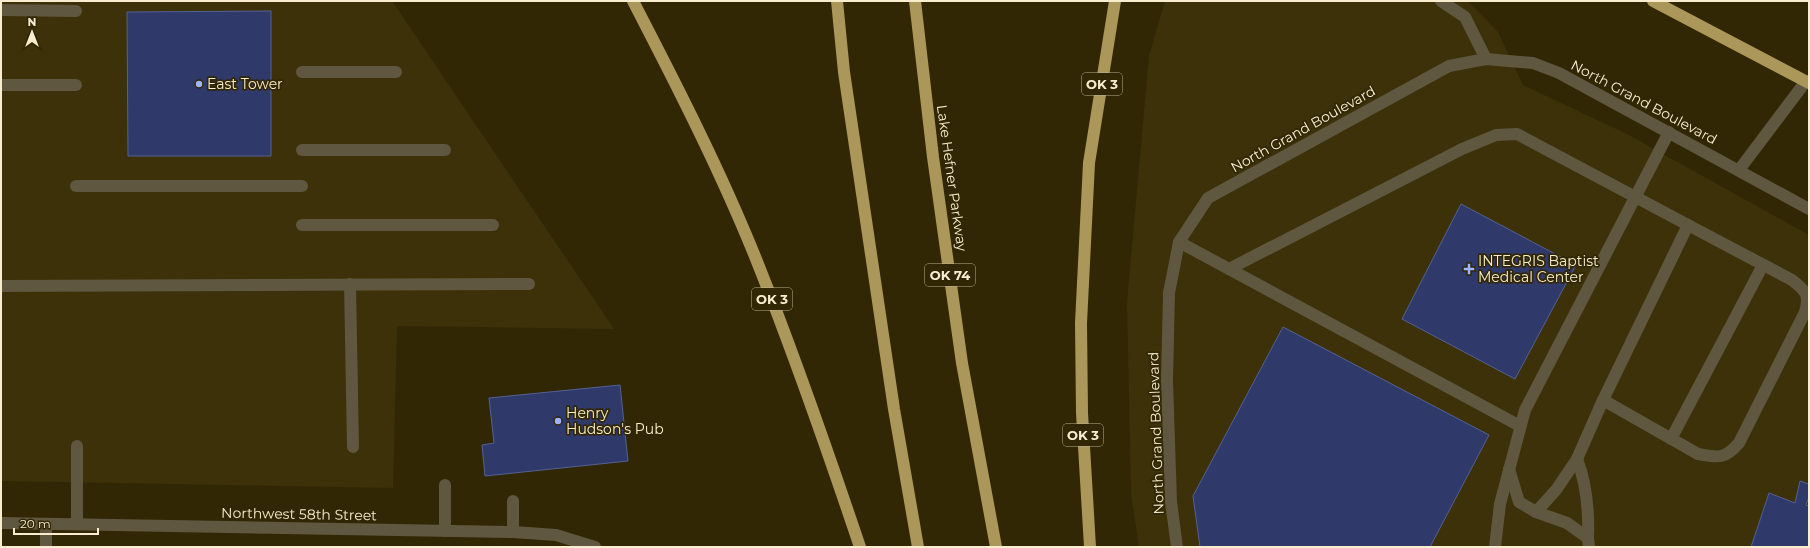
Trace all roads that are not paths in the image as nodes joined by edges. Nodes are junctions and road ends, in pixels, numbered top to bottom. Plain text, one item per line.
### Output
1 (633, 1) edge
2 (837, 1) edge
3 (915, 1) edge
4 (1441, 1) edge
5 (1653, 1) edge
6 (1115, 2) edge
7 (1, 10) edge
8 (76, 11) dead end
9 (1486, 60) junction
10 (302, 72) dead end
11 (396, 72) dead end
12 (1808, 81) edge
13 (1, 85) edge
14 (76, 85) dead end
15 (1669, 132) junction
16 (302, 150) dead end
17 (445, 150) dead end
18 (1739, 170) junction
19 (76, 186) dead end
20 (302, 186) dead end
21 (1636, 196) junction
22 (1809, 209) edge
23 (302, 225) dead end
24 (493, 225) dead end
25 (1688, 225) junction
26 (1179, 242) junction
27 (1763, 265) junction
28 (1229, 269) junction
29 (350, 284) junction
30 (529, 284) dead end
31 (1, 286) edge
32 (1603, 400) junction
33 (1520, 426) junction
34 (1671, 439) junction
35 (77, 446) dead end
36 (353, 447) dead end
37 (1577, 459) junction
38 (1508, 468) junction
39 (445, 485) dead end
40 (514, 501) dead end
41 (1536, 512) junction
42 (1, 523) edge
43 (46, 524) junction
44 (77, 524) junction
45 (445, 532) junction
46 (513, 532) junction
47 (1588, 543) edge
48 (46, 547) edge
49 (596, 547) edge
50 (860, 547) edge
51 (918, 547) edge
52 (996, 547) edge
53 (1090, 547) edge
54 (1177, 547) edge
55 (1495, 547) edge

1 - 50 highway, OK 3
2 - 51 highway
3 - 52 highway, Lake Hefner Parkway / OK 74
4 - 9 street
5 - 12 highway
6 - 53 highway, OK 3
7 - 8 street
9 - 15 street, North Grand Boulevard
9 - 26 street, North Grand Boulevard
10 - 11 street
12 - 18 street
13 - 14 street
15 - 18 street, North Grand Boulevard
15 - 21 street
16 - 17 street
18 - 22 street, North Grand Boulevard
19 - 20 street
21 - 25 street
21 - 28 street
21 - 33 street
23 - 24 street
25 - 27 street
25 - 32 street
26 - 28 street
26 - 54 street, North Grand Boulevard
27 - 34 street
27 - 34 street
28 - 33 street
29 - 30 street
29 - 31 street
29 - 36 street
32 - 34 street
32 - 37 street
33 - 38 street
35 - 44 street
37 - 41 street
37 - 47 street
38 - 41 street
38 - 55 street
39 - 45 street
40 - 46 street
41 - 47 street
42 - 43 street, Northwest 58th Street
43 - 44 street, Northwest 58th Street
43 - 48 street
44 - 45 street, Northwest 58th Street
45 - 46 street, Northwest 58th Street
46 - 49 street, Northwest 58th Street

